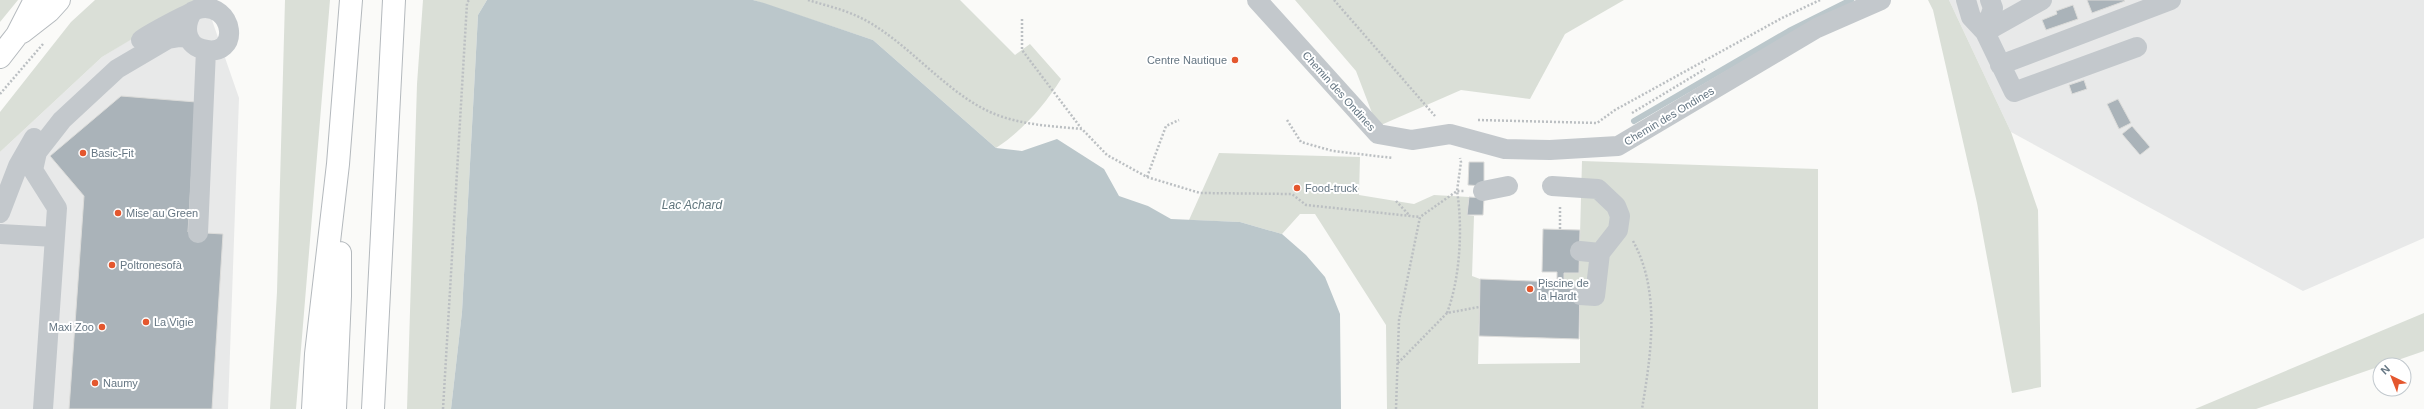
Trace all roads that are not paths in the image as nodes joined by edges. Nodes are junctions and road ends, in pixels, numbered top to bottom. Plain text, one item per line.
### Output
1 (35, 0) edge
2 (59, 0) edge
3 (235, 0) edge
4 (351, 0) edge
5 (394, 0) edge
6 (1257, 0) edge
7 (1881, 0) edge
8 (1966, 0) edge
9 (1990, 0) edge
10 (2042, 0) edge
11 (2171, 0) edge
12 (202, 6) edge
13 (229, 21) junction
14 (1985, 32) junction
15 (18, 35) junction
16 (189, 38) junction
17 (2137, 47) dead end
18 (206, 50) junction
19 (0, 58) edge
20 (2000, 65) junction
21 (338, 164) junction
22 (1508, 186) dead end
23 (1552, 186) dead end
24 (1483, 191) dead end
25 (0, 213) edge
26 (198, 233) dead end
27 (0, 234) edge
28 (55, 237) junction
29 (1580, 251) dead end
30 (1600, 253) junction
31 (1580, 295) dead end
32 (43, 409) edge
33 (313, 409) edge
34 (335, 409) edge
35 (373, 409) edge

1 - 15 main road
2 - 15 main road
3 - 13 street
4 - 21 main road
5 - 35 main road
6 - 7 street, Chemin des Ondines
8 - 14 street
9 - 14 street
10 - 14 street
11 - 20 street
12 - 13 street
12 - 16 street
12 - 25 street
13 - 18 street
14 - 20 street
15 - 19 main road
16 - 18 street
16 - 28 street
17 - 20 street
18 - 26 street
21 - 33 main road
21 - 34 main road
22 - 24 street
23 - 30 street
27 - 28 street
28 - 32 street
29 - 30 street
30 - 31 street

